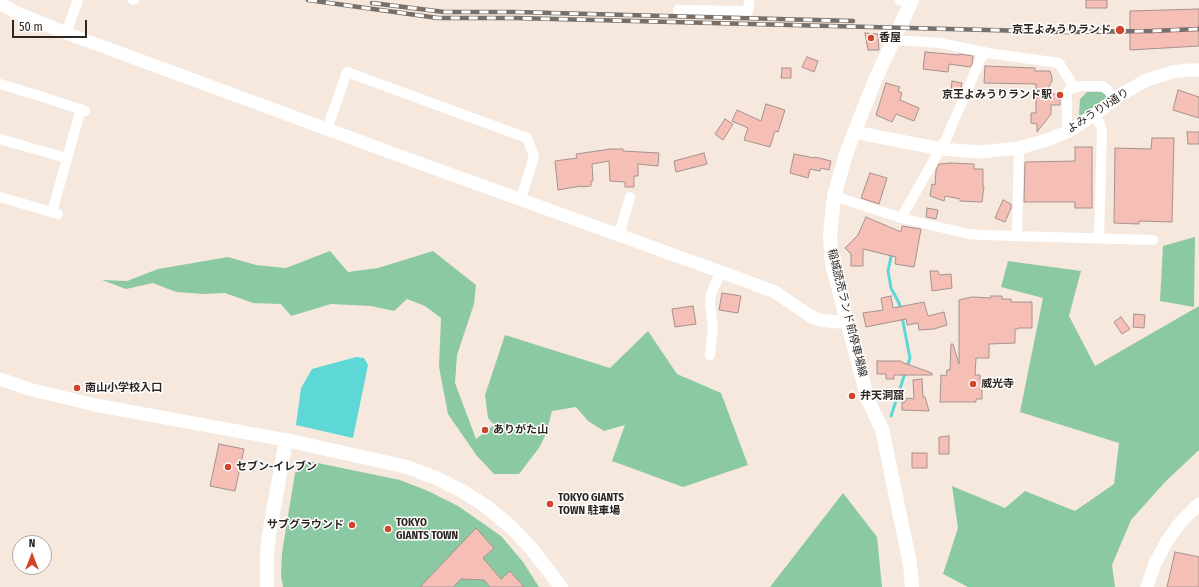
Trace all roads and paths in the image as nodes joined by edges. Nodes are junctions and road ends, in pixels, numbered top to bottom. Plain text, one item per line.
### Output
1 (78, 0) edge
2 (749, 0) edge
3 (907, 1) edge
4 (0, 3) edge
5 (678, 10) dead end
6 (66, 33) junction
7 (893, 40) junction
8 (988, 52) junction
9 (1199, 70) edge
10 (0, 84) edge
11 (1074, 87) junction
12 (1115, 100) junction
13 (1094, 115) junction
14 (327, 129) junction
15 (1069, 130) junction
16 (854, 132) junction
17 (0, 139) edge
18 (1019, 148) junction
19 (941, 149) junction
20 (66, 158) junction
21 (834, 196) junction
22 (0, 197) edge
23 (630, 197) dead end
24 (521, 199) junction
25 (901, 218) junction
26 (619, 235) junction
27 (1017, 236) junction
28 (1099, 238) junction
29 (1153, 240) dead end
30 (721, 272) junction
31 (847, 319) junction
32 (710, 355) dead end
33 (0, 380) edge
34 (286, 440) junction
35 (1199, 504) edge
36 (267, 587) edge
37 (561, 587) edge
38 (912, 587) edge
39 (1147, 587) edge

1 - 6 street
2 - 5 street
3 - 7 main road, 稲城読売ランド前停車場線
4 - 6 street
6 - 14 street
7 - 8 street
7 - 16 main road, 稲城読売ランド前停車場線
8 - 11 street
8 - 19 street
9 - 12 street, よみうりV通り
10 - 20 street
11 - 12 street
11 - 15 street
12 - 13 street, よみうりV通り
13 - 15 street, よみうりV通り
13 - 28 street
14 - 24 street
14 - 24 street
15 - 18 street, よみうりV通り
16 - 19 street, よみうりV通り
16 - 21 main road, 稲城読売ランド前停車場線
17 - 20 street
18 - 19 street, よみうりV通り
18 - 27 street
19 - 25 street
20 - 22 street
21 - 25 street
21 - 31 main road, 稲城読売ランド前停車場線
23 - 26 street
24 - 26 street
25 - 27 street
26 - 30 street
27 - 28 street
28 - 29 street
30 - 31 street
30 - 32 street
31 - 38 main road, 稲城読売ランド前停車場線
33 - 34 street
34 - 36 main road
34 - 37 main road
35 - 39 street

